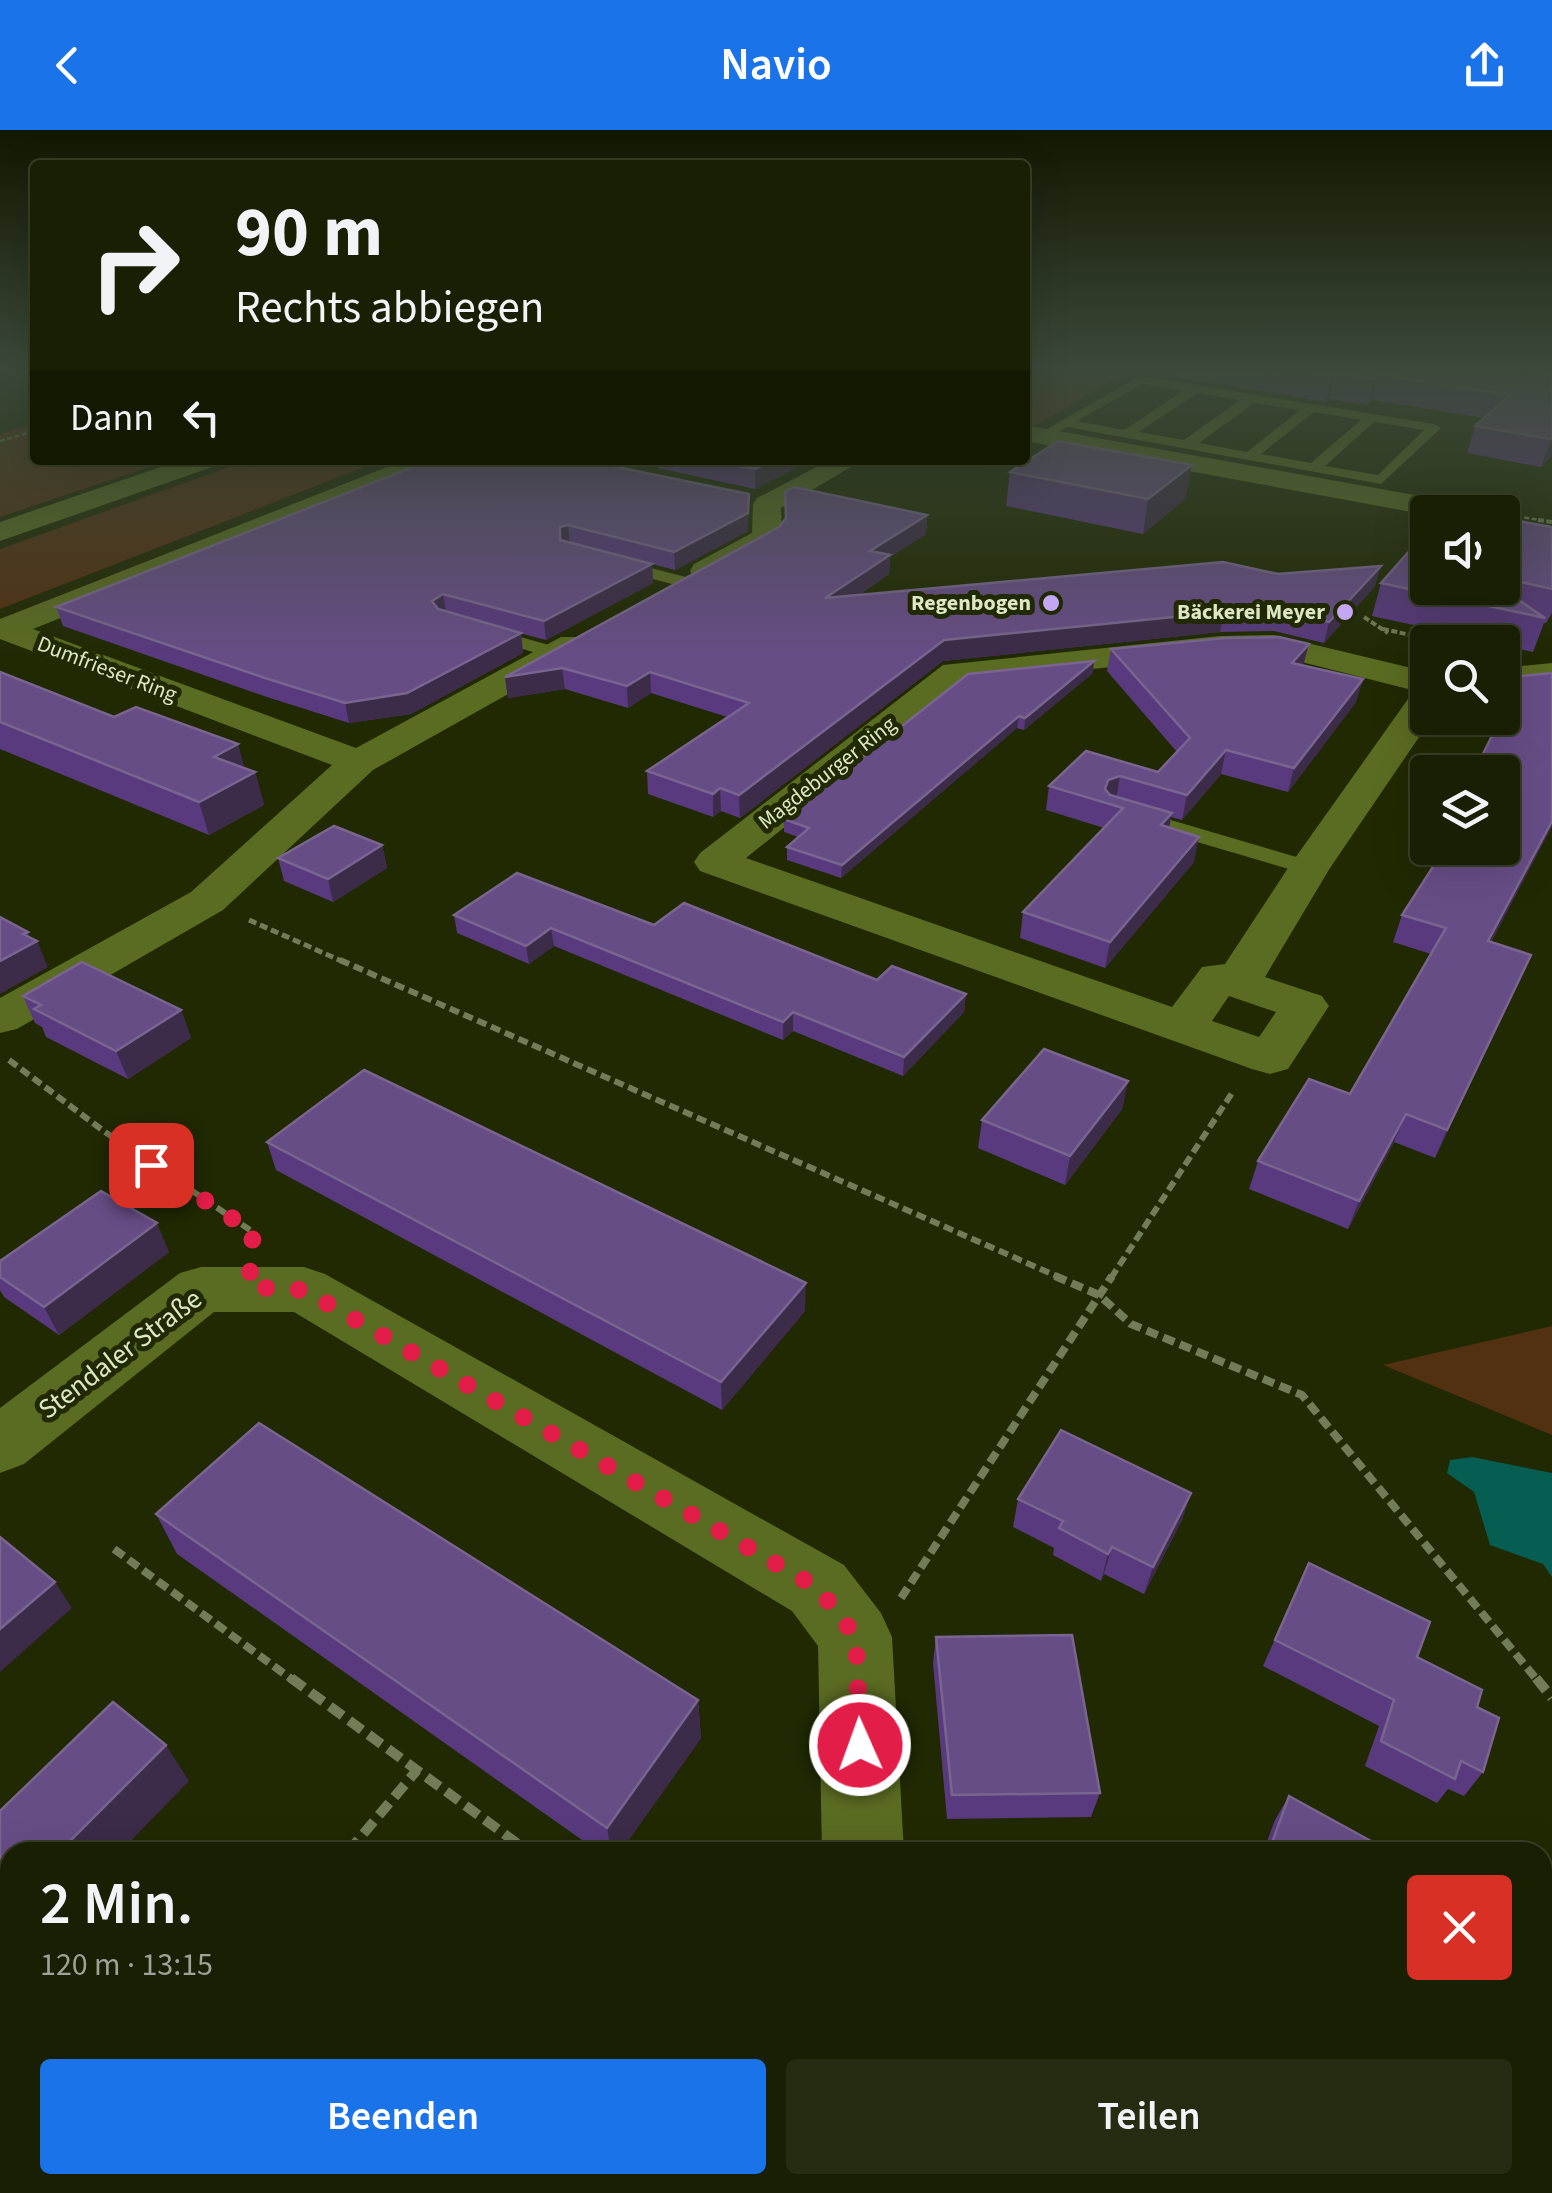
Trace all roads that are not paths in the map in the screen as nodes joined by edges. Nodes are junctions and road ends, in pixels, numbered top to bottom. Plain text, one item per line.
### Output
1 (191, 465) edge
2 (415, 465) edge
3 (838, 465) edge
4 (1200, 465) edge
5 (1299, 465) edge
6 (1317, 465) edge
7 (1397, 465) edge
8 (1314, 468) junction
9 (1410, 503) edge
10 (0, 532) edge
11 (588, 557) edge
12 (684, 582) junction
13 (636, 608) edge
14 (466, 626) edge
15 (604, 626) edge
16 (556, 653) junction
17 (1552, 674) edge
18 (1520, 677) edge
19 (1410, 679) edge
20 (1410, 722) edge
21 (358, 762) junction
22 (1116, 811) edge
23 (1309, 868) junction
24 (1238, 982) junction
25 (0, 1018) edge
26 (1182, 1027) junction
27 (0, 1444) edge
28 (864, 1842) edge

1 - 10 street
2 - 21 street, Dumfrieser Ring
3 - 12 street
4 - 9 street
5 - 8 lane
6 - 8 lane
7 - 8 lane
11 - 12 lane
12 - 13 street
14 - 16 lane
15 - 16 street
16 - 21 street
17 - 18 street
19 - 26 street, Magdeburger Ring
20 - 23 street, Magdeburger Ring
21 - 25 street
22 - 23 lane
23 - 24 street, Magdeburger Ring
24 - 26 street
24 - 26 street, Magdeburger Ring
27 - 28 street, Stendaler Straße

